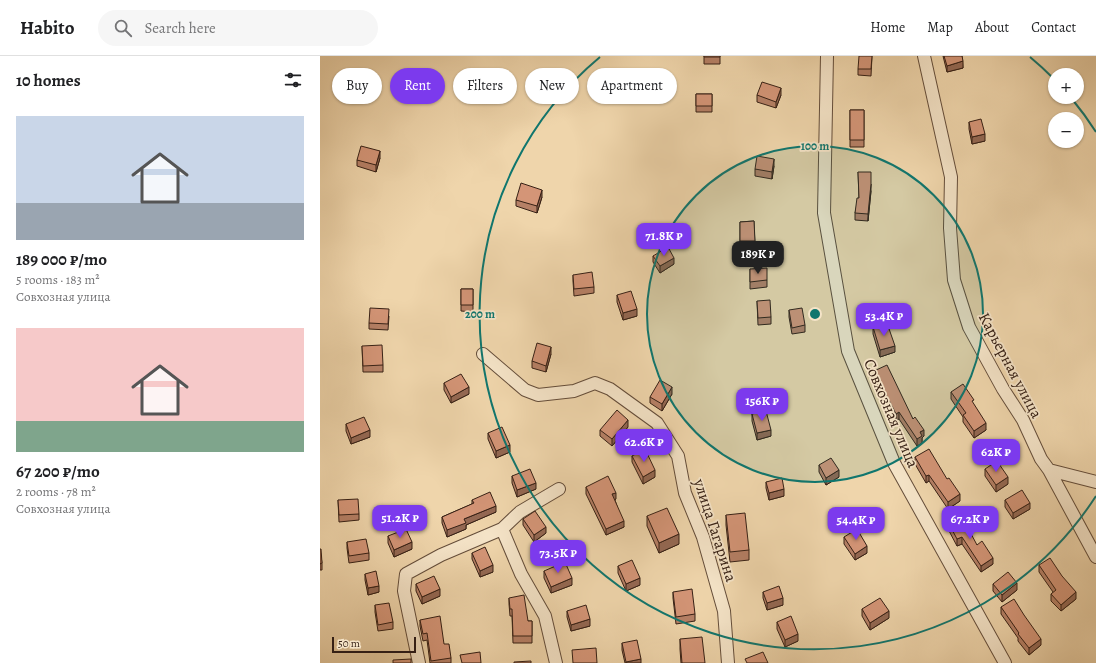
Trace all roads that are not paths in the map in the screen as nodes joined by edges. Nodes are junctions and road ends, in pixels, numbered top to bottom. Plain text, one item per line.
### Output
1 (827, 56) edge
2 (924, 56) edge
3 (483, 354) dead end
4 (1049, 470) junction
5 (1096, 482) edge
6 (559, 490) dead end
7 (502, 529) junction
8 (1096, 557) edge
9 (419, 663) edge
10 (556, 663) edge
11 (728, 663) edge
12 (1005, 663) edge

1 - 12 street, Совхозная улица
2 - 4 street, Карьерная улица
3 - 11 street, улица Гагарина
4 - 5 street
4 - 8 street, Карьерная улица
6 - 7 street
7 - 9 street
7 - 10 street

